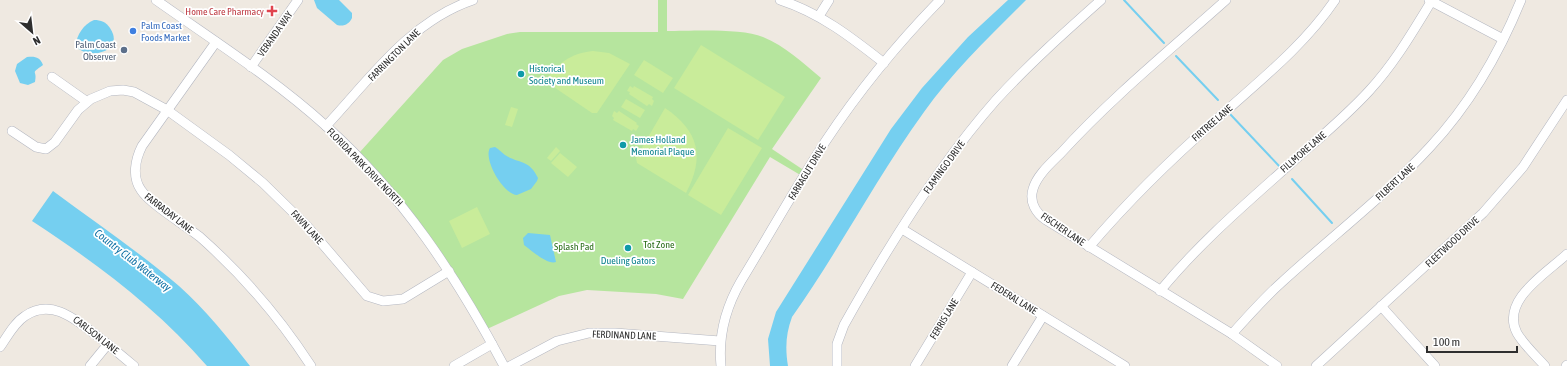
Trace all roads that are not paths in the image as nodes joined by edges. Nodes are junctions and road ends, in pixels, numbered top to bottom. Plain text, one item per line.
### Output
1 (156, 0) edge
2 (298, 0) edge
3 (473, 0) edge
4 (780, 0) edge
5 (829, 0) edge
6 (940, 0) edge
7 (1101, 0) edge
8 (1226, 0) edge
9 (1335, 0) edge
10 (1521, 0) edge
11 (1430, 1) edge
12 (819, 16) junction
13 (1503, 39) junction
14 (216, 42) junction
15 (884, 63) junction
16 (251, 67) junction
17 (52, 77) dead end
18 (1567, 100) edge
19 (86, 101) junction
20 (167, 110) junction
21 (326, 126) junction
22 (12, 131) dead end
23 (902, 230) junction
24 (1089, 247) junction
25 (1567, 254) edge
26 (449, 271) junction
27 (972, 272) junction
28 (1160, 291) junction
29 (1381, 306) junction
30 (1043, 316) junction
31 (1232, 334) junction
32 (720, 341) junction
33 (108, 344) junction
34 (492, 344) junction
35 (0, 347) edge
36 (1111, 362) edge
37 (90, 366) edge
38 (134, 366) edge
39 (311, 366) edge
40 (454, 366) edge
41 (504, 366) edge
42 (510, 366) edge
43 (720, 366) edge
44 (836, 366) edge
45 (915, 366) edge
46 (1012, 366) edge
47 (1126, 366) edge
48 (1277, 366) edge
49 (1316, 366) edge
50 (1435, 366) edge
51 (1545, 366) edge

1 - 14 street, FLORIDA PARK DRIVE NORTH
2 - 16 street, VERANDA WAY
3 - 21 street, FARRINGTON LANE
4 - 12 street
5 - 12 street
6 - 15 street, FARRAGUT DRIVE
7 - 23 street, FLAMINGO DRIVE
8 - 24 street, FISCHER LANE
9 - 24 street, FIRTREE LANE
10 - 13 street, FILBERT LANE
11 - 13 street
11 - 28 street, FILLMORE LANE
12 - 15 street
13 - 31 street, FILBERT LANE
14 - 16 street, FLORIDA PARK DRIVE NORTH
14 - 20 street, FARRADAY LANE
15 - 32 street, FARRAGUT DRIVE
16 - 21 street, FLORIDA PARK DRIVE NORTH
17 - 19 street
18 - 29 street, FLEETWOOD DRIVE
19 - 20 street, FAWN LANE
19 - 22 street
20 - 26 street, FAWN LANE
20 - 39 street, FARRADAY LANE
21 - 26 street, FLORIDA PARK DRIVE NORTH
23 - 27 street, FEDERAL LANE
23 - 44 street, FLAMINGO DRIVE
24 - 28 street, FISCHER LANE
25 - 51 street
26 - 34 street, FLORIDA PARK DRIVE NORTH
27 - 30 street, FEDERAL LANE
27 - 45 street, FERRIS LANE
28 - 31 street, FISCHER LANE
29 - 49 street, FLEETWOOD DRIVE
29 - 50 street
30 - 36 street, FEDERAL LANE
30 - 46 street
31 - 48 street, FISCHER LANE
32 - 42 street, FERDINAND LANE
32 - 43 street, FARRAGUT DRIVE
33 - 35 street, CARLSON LANE
33 - 37 street
33 - 38 street, CARLSON LANE
34 - 40 street
34 - 41 street, FLORIDA PARK DRIVE NORTH
36 - 47 street, FEDERAL LANE

